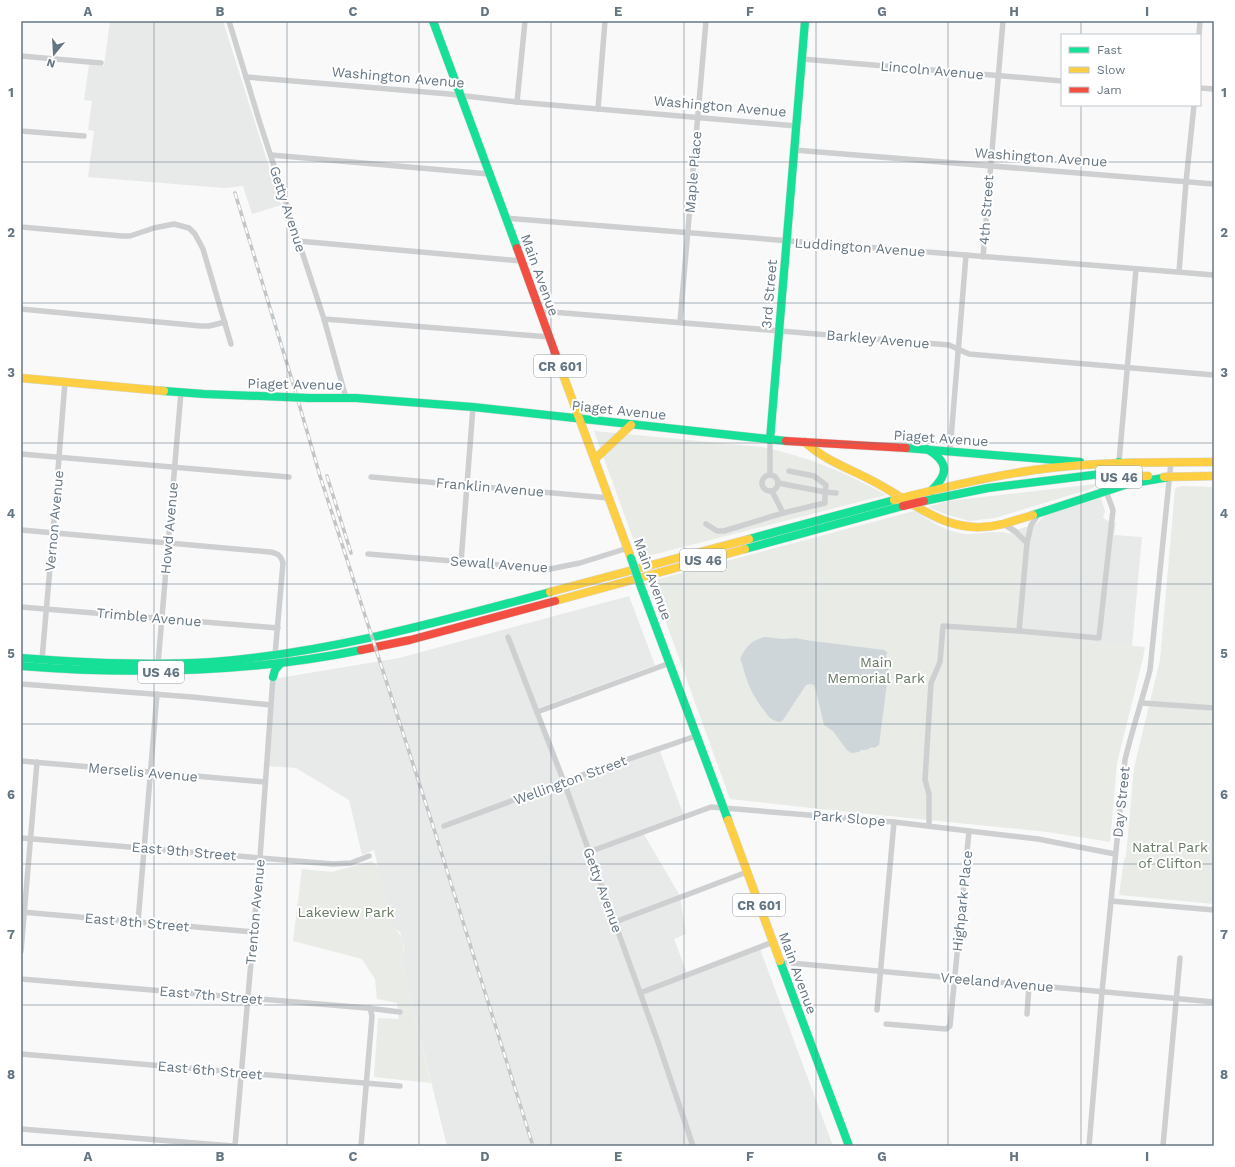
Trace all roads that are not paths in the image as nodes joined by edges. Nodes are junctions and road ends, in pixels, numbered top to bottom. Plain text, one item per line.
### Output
1 (229, 21) edge
2 (433, 21) edge
3 (525, 21) edge
4 (605, 21) edge
5 (706, 21) edge
6 (805, 21) edge
7 (1003, 21) edge
8 (1200, 21) edge
9 (1199, 34) edge
10 (21, 56) edge
11 (802, 59) junction
12 (101, 63) dead end
13 (998, 76) junction
14 (246, 77) junction
15 (1061, 81) edge
16 (1201, 88) edge
17 (1214, 89) edge
18 (460, 96) junction
19 (518, 102) junction
20 (1194, 106) edge
21 (598, 109) junction
22 (698, 117) junction
23 (796, 126) junction
24 (21, 131) edge
25 (84, 136) dead end
26 (794, 150) junction
27 (271, 155) junction
28 (990, 167) junction
29 (489, 174) junction
30 (1186, 182) junction
31 (1214, 184) edge
32 (505, 218) junction
33 (21, 227) edge
34 (688, 233) junction
35 (298, 241) junction
36 (786, 241) junction
37 (966, 255) junction
38 (983, 257) junction
39 (521, 261) junction
40 (1136, 269) junction
41 (1179, 272) junction
42 (1214, 275) edge
43 (21, 309) edge
44 (540, 311) junction
45 (324, 319) junction
46 (225, 322) junction
47 (680, 322) junction
48 (779, 331) junction
49 (550, 337) junction
50 (231, 344) dead end
51 (958, 349) junction
52 (1128, 367) junction
53 (1214, 375) edge
54 (21, 378) edge
55 (65, 382) junction
56 (181, 392) junction
57 (346, 398) junction
58 (473, 407) junction
59 (580, 419) junction
60 (631, 425) junction
61 (770, 440) junction
62 (805, 442) junction
63 (927, 449) junction
64 (950, 451) junction
65 (21, 454) edge
66 (60, 458) junction
67 (595, 459) junction
68 (1119, 462) junction
69 (1171, 462) junction
70 (1214, 462) edge
71 (1095, 464) junction
72 (174, 467) junction
73 (789, 471) dead end
74 (770, 474) junction
75 (1214, 476) edge
76 (289, 477) dead end
77 (371, 477) dead end
78 (1169, 477) junction
79 (1068, 479) junction
80 (778, 483) junction
81 (467, 485) junction
82 (772, 491) junction
83 (930, 491) junction
84 (1106, 491) junction
85 (825, 492) junction
86 (836, 493) dead end
87 (609, 498) junction
88 (1039, 513) junction
89 (783, 514) junction
90 (706, 524) dead end
91 (1004, 524) junction
92 (21, 530) edge
93 (53, 533) junction
94 (168, 543) junction
95 (1027, 543) junction
96 (628, 548) junction
97 (368, 554) dead end
98 (462, 562) junction
99 (21, 607) edge
100 (46, 609) junction
101 (162, 618) junction
102 (278, 628) junction
103 (1019, 631) junction
104 (508, 637) dead end
105 (275, 655) junction
106 (21, 658) edge
107 (670, 663) junction
108 (41, 664) junction
109 (158, 664) junction
110 (281, 664) junction
111 (21, 666) edge
112 (273, 677) joint
113 (21, 684) edge
114 (157, 694) junction
115 (1142, 703) junction
116 (271, 705) junction
117 (1214, 708) edge
118 (537, 712) junction
119 (696, 736) junction
120 (21, 761) edge
121 (37, 762) junction
122 (151, 772) junction
123 (265, 782) junction
124 (564, 782) junction
125 (722, 807) junction
126 (894, 822) junction
127 (444, 826) dead end
128 (929, 826) junction
129 (969, 831) junction
130 (21, 838) edge
131 (30, 838) junction
132 (145, 848) junction
133 (589, 852) junction
134 (1115, 854) junction
135 (369, 856) dead end
136 (260, 858) junction
137 (747, 872) junction
138 (1110, 901) junction
139 (1214, 910) edge
140 (23, 912) edge
141 (138, 922) junction
142 (615, 922) junction
143 (254, 932) junction
144 (773, 942) junction
145 (21, 951) edge
146 (1180, 958) dead end
147 (780, 962) junction
148 (880, 971) junction
149 (21, 978) edge
150 (954, 978) junction
151 (1029, 985) junction
152 (1102, 992) junction
153 (640, 993) junction
154 (248, 998) junction
155 (1176, 999) junction
156 (1214, 1002) edge
157 (370, 1008) junction
158 (877, 1010) dead end
159 (400, 1012) dead end
160 (1027, 1014) dead end
161 (886, 1024) dead end
162 (21, 1054) edge
163 (242, 1073) junction
164 (366, 1083) junction
165 (400, 1086) dead end
166 (21, 1129) edge
167 (234, 1146) edge
168 (361, 1146) edge
169 (693, 1146) edge
170 (849, 1146) edge
171 (1089, 1146) edge
172 (1163, 1146) edge

1 - 14 street, Getty Avenue
2 - 18 main road, Main Avenue / CR 601
3 - 19 street
4 - 21 street
5 - 22 street, Maple Place
6 - 11 main road
7 - 13 street, 4th Street
8 - 9 street
10 - 12 street
11 - 13 street, Lincoln Avenue
11 - 23 main road
13 - 15 street, Lincoln Avenue
13 - 28 street, 4th Street
14 - 18 street, Washington Avenue
14 - 27 street, Getty Avenue
16 - 17 street
18 - 19 street, Washington Avenue
18 - 29 main road, Main Avenue / CR 601
19 - 21 street, Washington Avenue
20 - 30 street
21 - 22 street, Washington Avenue
22 - 23 street, Washington Avenue
22 - 34 street, Maple Place
23 - 26 main road, Washington Avenue
24 - 25 street
26 - 28 street, Washington Avenue
26 - 36 main road, 3rd Street
27 - 29 street
27 - 35 street, Getty Avenue
28 - 30 street, Washington Avenue
28 - 38 street, 4th Street
29 - 32 main road, Main Avenue / CR 601
30 - 31 street, Washington Avenue
30 - 41 street
32 - 34 street, Luddington Avenue
32 - 39 main road, Main Avenue / CR 601
33 - 46 street
34 - 36 street, Luddington Avenue
34 - 47 street, Maple Place
35 - 39 street
35 - 45 street, Getty Avenue
36 - 37 street, Luddington Avenue
36 - 48 main road, 3rd Street
37 - 38 street, Luddington Avenue
37 - 51 street, 4th Street
38 - 40 street, Luddington Avenue
39 - 44 main road, Main Avenue / CR 601
40 - 41 street, Luddington Avenue
40 - 52 street
41 - 42 street, Luddington Avenue
43 - 46 street
44 - 47 street, Barkley Avenue
44 - 49 main road, Main Avenue / CR 601
45 - 49 street
45 - 57 street, Getty Avenue
46 - 50 street
47 - 48 street, Barkley Avenue
48 - 51 street, Barkley Avenue
48 - 61 main road, 3rd Street
49 - 59 main road, Main Avenue / CR 601
51 - 52 street, Barkley Avenue
51 - 64 street, 4th Street
52 - 53 street, Barkley Avenue
52 - 68 street
54 - 55 main road, Piaget Avenue
55 - 56 main road, Piaget Avenue
55 - 66 street, Vernon Avenue
56 - 57 main road, Piaget Avenue, bridge
56 - 72 street, Howd Avenue
57 - 58 main road, Piaget Avenue
58 - 59 main road, Piaget Avenue
58 - 81 street
59 - 60 main road, Piaget Avenue
59 - 67 main road, Main Avenue / CR 601
60 - 61 main road, Piaget Avenue
60 - 67 main road
61 - 62 main road, Piaget Avenue
61 - 74 street
62 - 63 main road, Piaget Avenue
62 - 91 main road
63 - 64 main road, Piaget Avenue
63 - 83 main road
64 - 71 main road, Piaget Avenue
65 - 66 street
66 - 72 street
66 - 93 street, Vernon Avenue
67 - 87 main road, Main Avenue / CR 601
68 - 69 main road, Piaget Avenue / US 46
68 - 71 main road, Piaget Avenue / US 46
68 - 79 main road
69 - 70 main road, Piaget Avenue / US 46
69 - 78 street, Day Street
71 - 83 main road, US 46
72 - 76 street
72 - 94 street, Howd Avenue
73 - 85 street
74 - 80 street
74 - 82 street
75 - 78 main road, US 46
77 - 81 street, Franklin Avenue
78 - 79 main road, US 46
78 - 84 main road
78 - 115 street, Day Street
79 - 110 main road, US 46, bridge
80 - 82 street
80 - 85 street
81 - 87 street, Franklin Avenue
81 - 98 street
82 - 89 street
83 - 105 main road, US 46, bridge
84 - 88 main road
84 - 103 street
85 - 86 street
85 - 89 street
87 - 96 main road, Main Avenue / CR 601
88 - 91 main road
88 - 95 street
89 - 90 street
91 - 95 street
92 - 93 street
93 - 94 street
93 - 100 street, Vernon Avenue
94 - 101 street, Howd Avenue
94 - 102 street
95 - 103 street
96 - 98 street, Sewall Avenue
96 - 107 main road, Main Avenue / CR 601, bridge
97 - 98 street, Sewall Avenue
99 - 100 street, Trimble Avenue
100 - 101 street, Trimble Avenue
100 - 108 street, Vernon Avenue
101 - 102 street, Trimble Avenue
101 - 109 street, Howd Avenue
102 - 105 street
103 - 128 street
104 - 118 street, Getty Avenue
105 - 109 main road, US 46
106 - 108 main road, US 46
107 - 118 street
107 - 119 main road, Main Avenue / CR 601
108 - 109 main road, US 46
108 - 110 main road, US 46
108 - 111 main road, US 46
110 - 112 main road
112 - 116 street, Trenton Avenue
113 - 114 street
114 - 116 street
114 - 122 street
115 - 117 street
115 - 134 street, Day Street
116 - 123 street, Trenton Avenue
118 - 124 street, Getty Avenue
119 - 124 street, Wellington Street
119 - 125 main road, Main Avenue / CR 601
120 - 121 street, Merselis Avenue
121 - 122 street, Merselis Avenue
121 - 131 street
122 - 123 street, Merselis Avenue
122 - 132 street
123 - 136 street, Trenton Avenue
124 - 127 street, Wellington Street
124 - 133 street, Getty Avenue
125 - 126 street, Park Slope
125 - 133 street, Park Slope
125 - 137 main road, Main Avenue / CR 601
126 - 128 street, Park Slope
126 - 148 street
128 - 129 street, Park Slope
129 - 134 street, Park Slope
129 - 150 street, Highpark Place
130 - 131 street, East 9th Street
131 - 132 street, East 9th Street
131 - 140 street
132 - 136 street, East 9th Street
132 - 141 street
133 - 142 street, Getty Avenue
134 - 138 street, Day Street
135 - 136 street, East 9th Street
136 - 143 street, Trenton Avenue
137 - 142 street
137 - 144 main road, Main Avenue / CR 601
138 - 139 street
138 - 152 street, Day Street
140 - 141 street, East 8th Street
140 - 145 street
141 - 143 street, East 8th Street
142 - 153 street, Getty Avenue
143 - 154 street, Trenton Avenue
144 - 147 main road, Main Avenue / CR 601
144 - 153 street
146 - 155 street
147 - 148 street, Vreeland Avenue
147 - 170 main road, Main Avenue / CR 601
148 - 150 street, Vreeland Avenue
148 - 158 street
149 - 154 street, East 7th Street
150 - 151 street, Vreeland Avenue
150 - 161 street, Highpark Place
151 - 152 street, Vreeland Avenue
151 - 160 street
152 - 155 street, Vreeland Avenue
152 - 171 street, Day Street
153 - 169 street, Getty Avenue
154 - 157 street, East 7th Street
154 - 163 street, Trenton Avenue
155 - 156 street, Vreeland Avenue
155 - 172 street
157 - 159 street, East 7th Street
157 - 164 street
162 - 163 street, East 6th Street
163 - 164 street, East 6th Street
163 - 167 street, Trenton Avenue
164 - 165 street, East 6th Street
164 - 168 street
166 - 167 street

